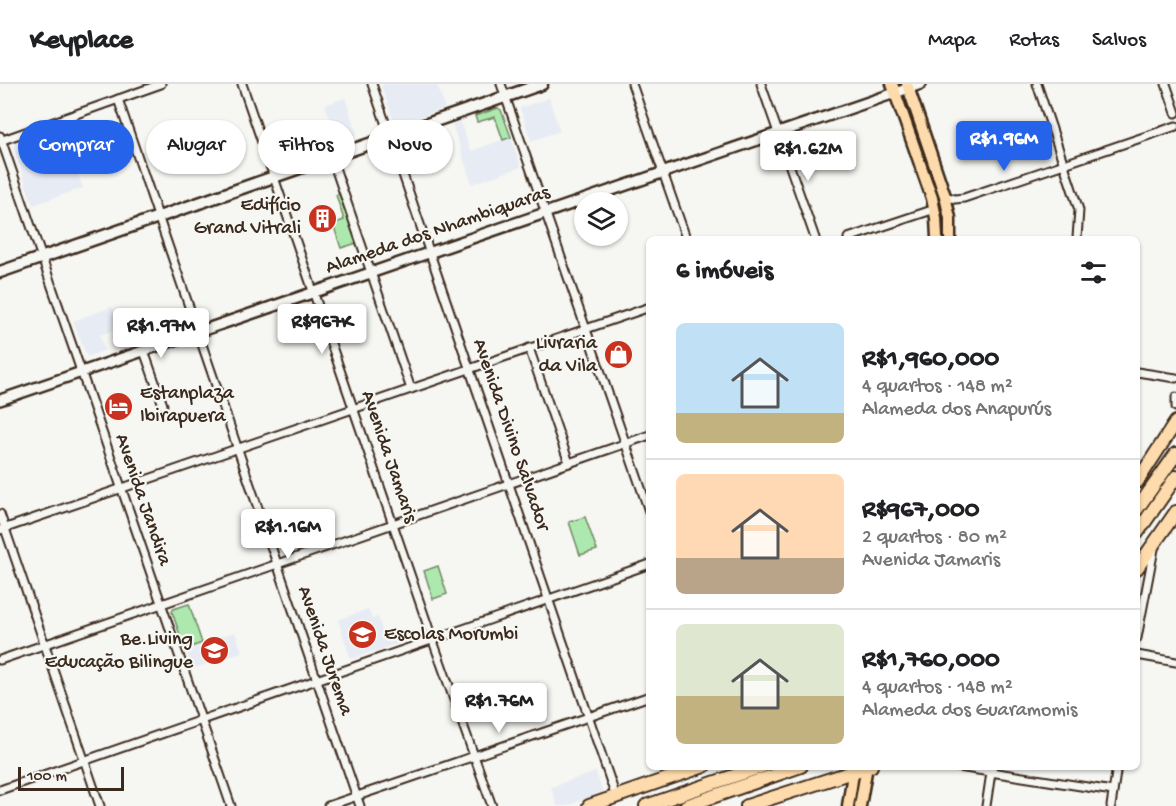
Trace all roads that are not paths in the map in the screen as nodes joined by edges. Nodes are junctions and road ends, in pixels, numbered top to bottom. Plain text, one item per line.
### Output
1 (161, 84) edge
2 (242, 84) edge
3 (372, 84) edge
4 (501, 84) edge
5 (542, 84) edge
6 (632, 84) edge
7 (761, 84) edge
8 (921, 84) edge
9 (1037, 84) edge
10 (1166, 84) edge
11 (907, 86) edge
12 (893, 88) edge
13 (506, 97) junction
14 (118, 99) junction
15 (1176, 113) edge
16 (384, 120) edge
17 (438, 120) edge
18 (1176, 126) edge
19 (778, 133) junction
20 (1, 139) edge
21 (1064, 164) junction
22 (664, 172) junction
23 (280, 174) edge
24 (337, 174) edge
25 (403, 174) edge
26 (274, 176) junction
27 (945, 195) junction
28 (935, 210) junction
29 (546, 213) junction
30 (159, 217) junction
31 (685, 236) edge
32 (814, 236) edge
33 (854, 236) edge
34 (937, 236) edge
35 (950, 236) edge
36 (1077, 236) edge
37 (430, 253) junction
38 (42, 259) junction
39 (0, 272) edge
40 (372, 273) junction
41 (314, 292) junction
42 (646, 308) edge
43 (586, 328) junction
44 (197, 332) junction
45 (529, 348) junction
46 (144, 351) junction
47 (470, 369) junction
48 (81, 372) junction
49 (1140, 372) edge
50 (1176, 378) edge
51 (411, 389) junction
52 (1176, 397) edge
53 (0, 400) edge
54 (163, 405) dead end
55 (1176, 407) edge
56 (354, 409) junction
57 (1175, 424) edge
58 (646, 436) edge
59 (626, 444) junction
60 (237, 448) junction
61 (1176, 454) edge
62 (570, 463) junction
63 (1140, 477) edge
64 (1176, 477) edge
65 (510, 484) junction
66 (121, 488) junction
67 (646, 502) edge
68 (1140, 505) edge
69 (1176, 512) edge
70 (0, 514) edge
71 (394, 525) junction
72 (2, 529) edge
73 (1140, 529) edge
74 (1155, 542) junction
75 (1140, 564) edge
76 (277, 565) junction
77 (646, 565) edge
78 (550, 600) junction
79 (161, 604) junction
80 (1140, 622) edge
81 (433, 640) junction
82 (45, 644) junction
83 (1140, 656) edge
84 (0, 660) edge
85 (1176, 662) edge
86 (317, 681) junction
87 (646, 697) edge
88 (590, 716) junction
89 (201, 721) junction
90 (475, 756) junction
91 (85, 761) junction
92 (693, 770) edge
93 (751, 770) edge
94 (790, 770) edge
95 (840, 770) edge
96 (856, 770) edge
97 (861, 770) edge
98 (862, 770) edge
99 (992, 770) edge
100 (1116, 770) edge
101 (830, 779) junction
102 (0, 790) edge
103 (1113, 791) junction
104 (357, 796) junction
105 (616, 797) junction
106 (100, 806) edge
107 (231, 806) edge
108 (328, 806) edge
109 (360, 806) edge
110 (492, 806) edge
111 (589, 806) edge
112 (646, 806) edge
113 (686, 806) edge
114 (747, 806) edge
115 (848, 806) edge
116 (860, 806) edge
117 (986, 806) edge
118 (1111, 806) edge

1 - 14 street
2 - 26 street, Avenida Jamaris
3 - 16 street, Avenida Divino Salvador
4 - 13 street
5 - 13 main road
6 - 22 street
7 - 19 street
8 - 11 street, Alameda dos Nhambiquaras
9 - 21 street
10 - 15 street
11 - 12 street, Alameda dos Nhambiquaras
11 - 27 main road
12 - 19 street, Alameda dos Nhambiquaras
12 - 28 main road
13 - 17 main road
13 - 29 street
14 - 20 street
14 - 30 street, Avenida Jurema
18 - 21 street
19 - 22 street, Alameda dos Nhambiquaras
19 - 32 street
20 - 38 street, Avenida Jandira
21 - 27 street
21 - 36 street
22 - 29 street, Alameda dos Nhambiquaras
22 - 31 street
23 - 26 main road
24 - 40 street
25 - 37 street, Avenida Divino Salvador
26 - 30 main road
26 - 41 street, Avenida Jamaris
27 - 35 main road
28 - 33 street
28 - 34 main road
29 - 37 street, Alameda dos Nhambiquaras
29 - 43 street
30 - 38 main road
30 - 44 street, Avenida Jurema
37 - 40 street, Alameda dos Nhambiquaras
37 - 47 street, Avenida Divino Salvador
38 - 39 main road
38 - 48 street, Avenida Jandira
40 - 41 street, Alameda dos Nhambiquaras
40 - 51 street
41 - 44 street, Alameda dos Nhambiquaras
41 - 56 street, Avenida Jamaris
42 - 43 street
43 - 45 street
43 - 59 street
44 - 46 street, Alameda dos Nhambiquaras
44 - 60 street, Avenida Jurema
45 - 47 street
45 - 62 street
46 - 48 street, Alameda dos Nhambiquaras
46 - 54 street
47 - 51 street
47 - 65 street, Avenida Divino Salvador
48 - 53 street, Alameda dos Nhambiquaras
48 - 66 street, Avenida Jandira
49 - 50 street
51 - 56 street
52 - 55 street
56 - 60 street
56 - 71 street, Avenida Jamaris
57 - 63 highway
58 - 59 street
59 - 62 street
59 - 67 street
60 - 66 street
60 - 76 street, Avenida Jurema
61 - 68 highway
62 - 65 street
64 - 73 highway
65 - 71 street
65 - 78 street, Avenida Divino Salvador
66 - 72 street
66 - 79 street, Avenida Jandira
69 - 74 highway
70 - 72 street
71 - 76 street
71 - 81 street, Avenida Jamaris
72 - 82 street
74 - 75 highway
74 - 80 street
76 - 79 street
76 - 86 street, Avenida Jurema
77 - 78 street
78 - 81 street
78 - 88 street, Avenida Divino Salvador
79 - 82 street
79 - 89 street, Avenida Jandira
81 - 86 street
81 - 90 street, Avenida Jamaris
82 - 84 street
82 - 91 street
83 - 85 street
86 - 89 street
86 - 104 street, Avenida Jurema
87 - 88 street
88 - 90 street
88 - 105 street, Avenida Divino Salvador
89 - 91 street
89 - 107 street, Avenida Jandira
90 - 104 street
90 - 110 street, Avenida Jamaris
91 - 102 street
91 - 106 street
92 - 105 highway
93 - 112 highway
94 - 113 highway
95 - 101 highway
96 - 101 highway
97 - 115 main road
98 - 116 main road
99 - 103 street
99 - 117 street
100 - 103 street
101 - 114 highway
103 - 118 street
104 - 108 street
104 - 109 street, Avenida Jurema
105 - 111 highway

